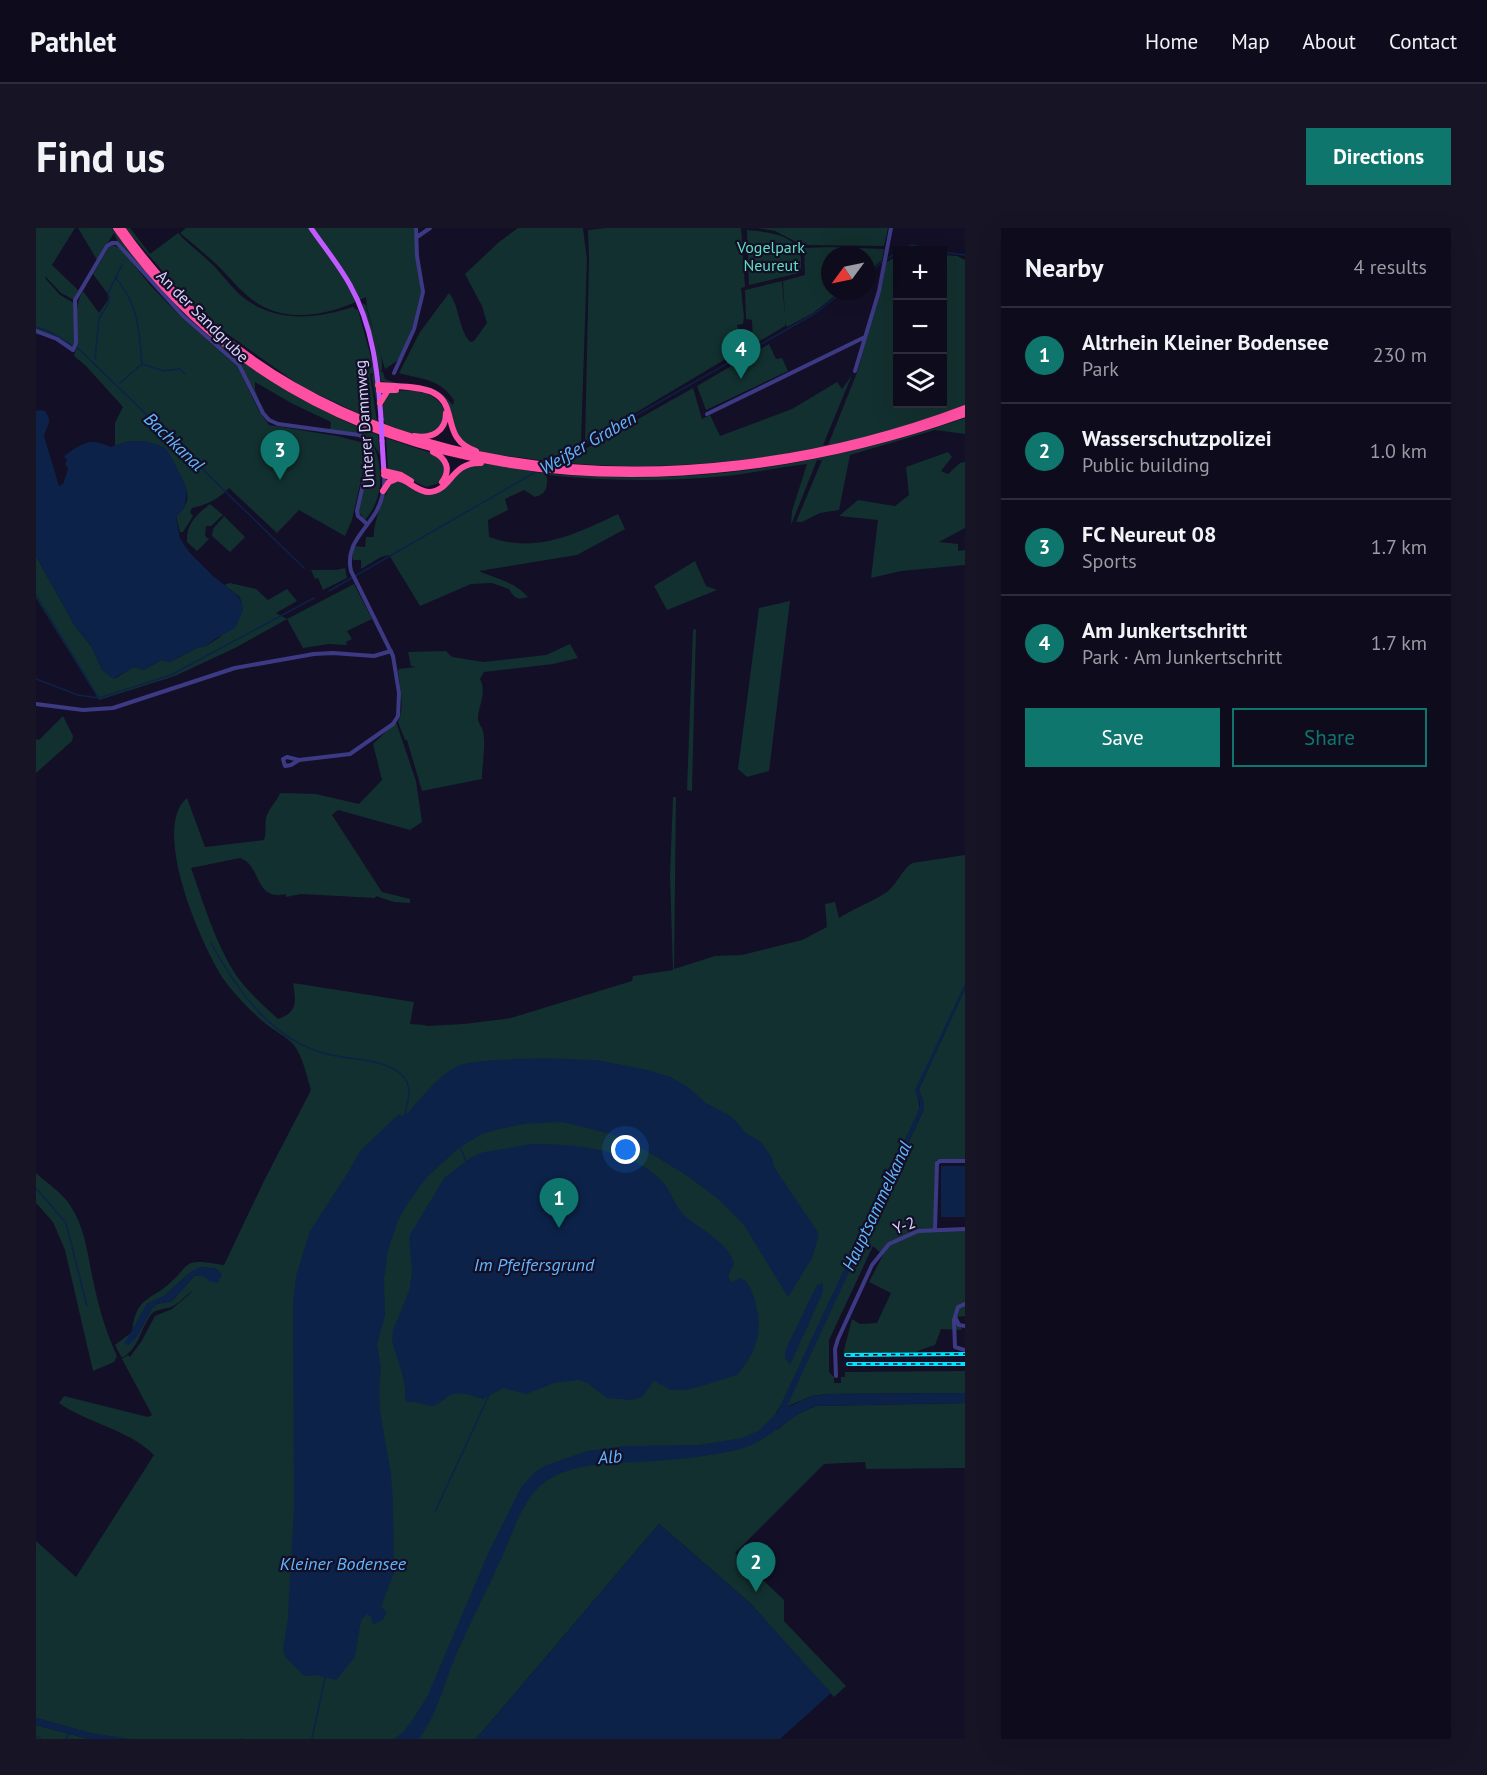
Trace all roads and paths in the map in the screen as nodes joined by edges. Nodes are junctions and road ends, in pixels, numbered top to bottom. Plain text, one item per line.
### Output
1 (116, 228) edge
2 (122, 228) edge
3 (311, 228) edge
4 (416, 228) edge
5 (430, 228) edge
6 (891, 228) edge
7 (417, 237) junction
8 (36, 331) edge
9 (865, 337) junction
10 (855, 371) dead end
11 (394, 373) dead end
12 (379, 388) junction
13 (389, 390) junction
14 (380, 403) junction
15 (965, 408) edge
16 (707, 414) dead end
17 (965, 414) edge
18 (393, 432) junction
19 (419, 446) junction
20 (496, 458) junction
21 (489, 462) junction
22 (547, 467) junction
23 (384, 473) junction
24 (396, 479) junction
25 (383, 491) junction
26 (367, 524) junction
27 (391, 651) junction
28 (36, 704) edge
29 (299, 760) dead end
30 (965, 1161) edge
31 (935, 1229) junction
32 (965, 1229) edge
33 (965, 1304) edge
34 (954, 1316) junction
35 (965, 1326) edge
36 (965, 1350) edge
37 (836, 1376) dead end

1 - 19 highway
2 - 18 highway
3 - 12 main road, Unterer Dammweg
4 - 7 street
5 - 7 street
6 - 9 street
7 - 11 street
8 - 26 street, An der Sandgrube
9 - 10 street
9 - 16 street
12 - 13 highway
12 - 14 main road, Unterer Dammweg
12 - 20 highway
13 - 14 highway
13 - 18 highway
14 - 23 main road, Unterer Dammweg, bridge
15 - 22 highway
17 - 22 highway
18 - 20 highway
19 - 21 highway
19 - 23 highway
20 - 22 highway
21 - 22 highway
21 - 24 highway
23 - 24 highway
23 - 25 street, Unterer Dammweg
24 - 25 highway
25 - 26 street, Unterer Dammweg
26 - 27 street, Unterer Dammweg
27 - 28 street
27 - 29 street, Unterer Dammweg
30 - 31 street
31 - 32 street, Y-2
31 - 37 street, Y-2
33 - 34 street
34 - 35 street
34 - 36 street

